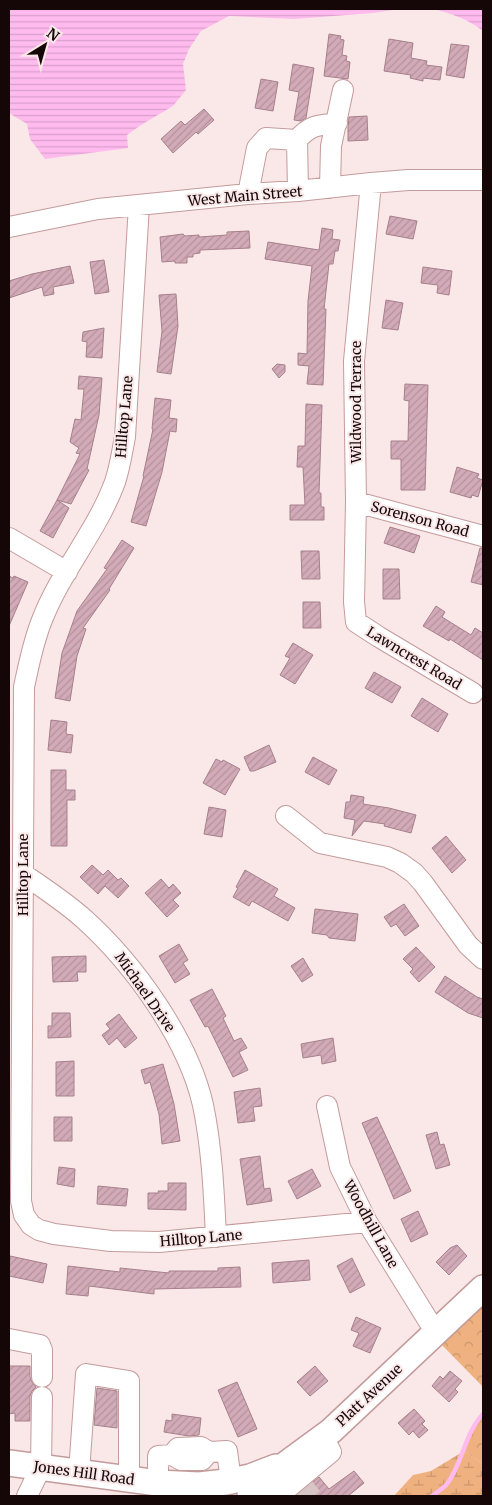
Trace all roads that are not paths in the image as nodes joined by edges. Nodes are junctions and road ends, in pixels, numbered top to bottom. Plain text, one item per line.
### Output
1 (343, 90) dead end
2 (337, 123) junction
3 (297, 140) junction
4 (483, 180) edge
5 (371, 183) junction
6 (330, 188) junction
7 (298, 191) junction
8 (248, 194) junction
9 (139, 206) junction
10 (9, 227) edge
11 (356, 502) junction
12 (483, 536) edge
13 (9, 538) edge
14 (66, 572) junction
15 (356, 622) joint
16 (473, 693) dead end
17 (286, 816) dead end
18 (23, 874) junction
19 (483, 959) edge
20 (326, 1106) dead end
21 (367, 1222) junction
22 (216, 1237) junction
23 (483, 1288) edge
24 (436, 1333) junction
25 (9, 1339) edge
26 (327, 1444) junction
27 (9, 1463) edge
28 (286, 1464) joint
29 (41, 1467) junction
30 (79, 1472) junction
31 (320, 1478) tunnel mouth
32 (129, 1479) junction
33 (160, 1490) edge
34 (257, 1492) edge
35 (27, 1496) edge

1 - 2 street
2 - 3 street
2 - 6 street
3 - 7 street
3 - 8 street
4 - 5 street, West Main Street
5 - 6 street, West Main Street
5 - 11 street, Wildwood Terrace
6 - 7 street, West Main Street
7 - 8 street, West Main Street
8 - 9 street, West Main Street
9 - 10 street, West Main Street
9 - 14 street, Hilltop Lane
11 - 12 street, Sorenson Road
11 - 15 street, Wildwood Terrace
13 - 14 street
14 - 18 street, Hilltop Lane
15 - 16 street, Lawncrest Road
17 - 19 street
18 - 22 street, Michael Drive
18 - 22 street, Hilltop Lane
20 - 21 street, Woodhill Lane
21 - 22 street, Hilltop Lane
21 - 24 street, Woodhill Lane
23 - 24 main road, Platt Avenue
24 - 26 main road, Platt Avenue
25 - 29 street
26 - 28 main road, Platt Avenue
26 - 31 street
26 - 34 street
27 - 29 main road, Jones Hill Road
28 - 34 main road, Jones Hill Road
29 - 30 main road, Jones Hill Road
29 - 35 street
30 - 32 main road, Jones Hill Road
30 - 32 street
32 - 33 main road, Jones Hill Road
33 - 34 main road, Jones Hill Road
33 - 34 street

